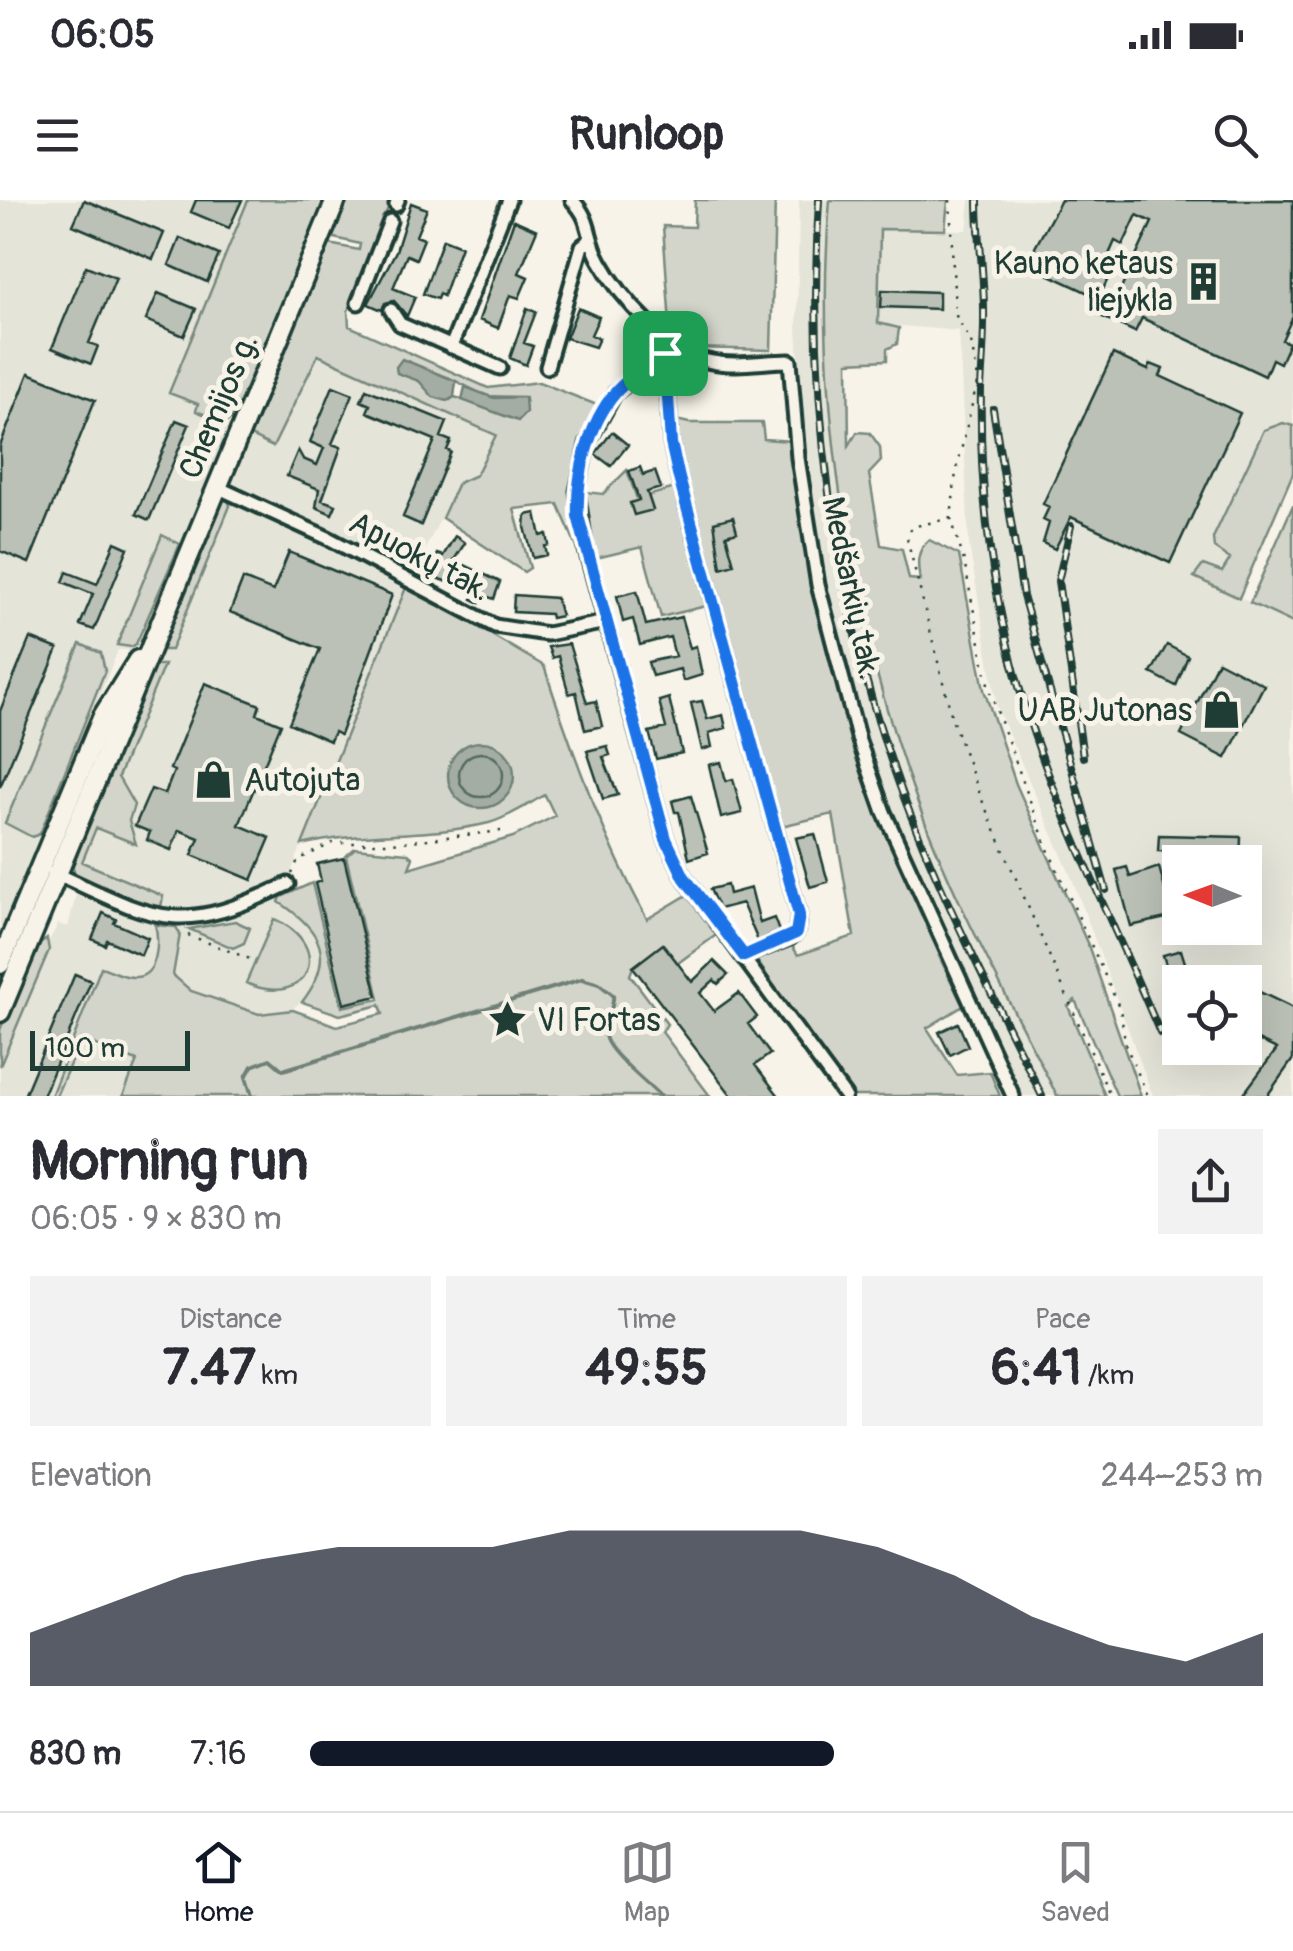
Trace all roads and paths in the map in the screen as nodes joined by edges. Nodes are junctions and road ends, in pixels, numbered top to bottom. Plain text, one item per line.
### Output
1 (336, 200) edge
2 (509, 200) edge
3 (572, 200) edge
4 (950, 200) edge
5 (390, 221) dead end
6 (590, 240) junction
7 (358, 303) dead end
8 (391, 310) dead end
9 (451, 348) junction
10 (668, 349) junction
11 (547, 367) dead end
12 (500, 368) dead end
13 (217, 487) junction
14 (951, 518) junction
15 (606, 622) junction
16 (501, 831) dead end
17 (49, 870) junction
18 (288, 884) joint
19 (188, 935) dead end
20 (744, 956) junction
21 (250, 960) dead end
22 (0, 964) edge
23 (0, 1012) edge
24 (845, 1096) edge
25 (1013, 1096) edge
26 (1110, 1096) edge
27 (1148, 1096) edge

1 - 13 main road, Chemijos g.
2 - 9 street
3 - 6 street, Medšarkių tak.
4 - 14 path
5 - 7 street
6 - 10 street, Medšarkių tak.
6 - 11 street
8 - 9 street
9 - 12 street
10 - 15 street
10 - 20 street
10 - 25 street, Medšarkių tak.
13 - 15 street, Apuokų tak.
13 - 17 main road, Chemijos g.
14 - 26 path
14 - 27 path
15 - 20 street
16 - 18 path
17 - 18 street
17 - 22 main road, Chemijos g.
17 - 23 main road, Chemijos g.
19 - 21 path
20 - 24 street

